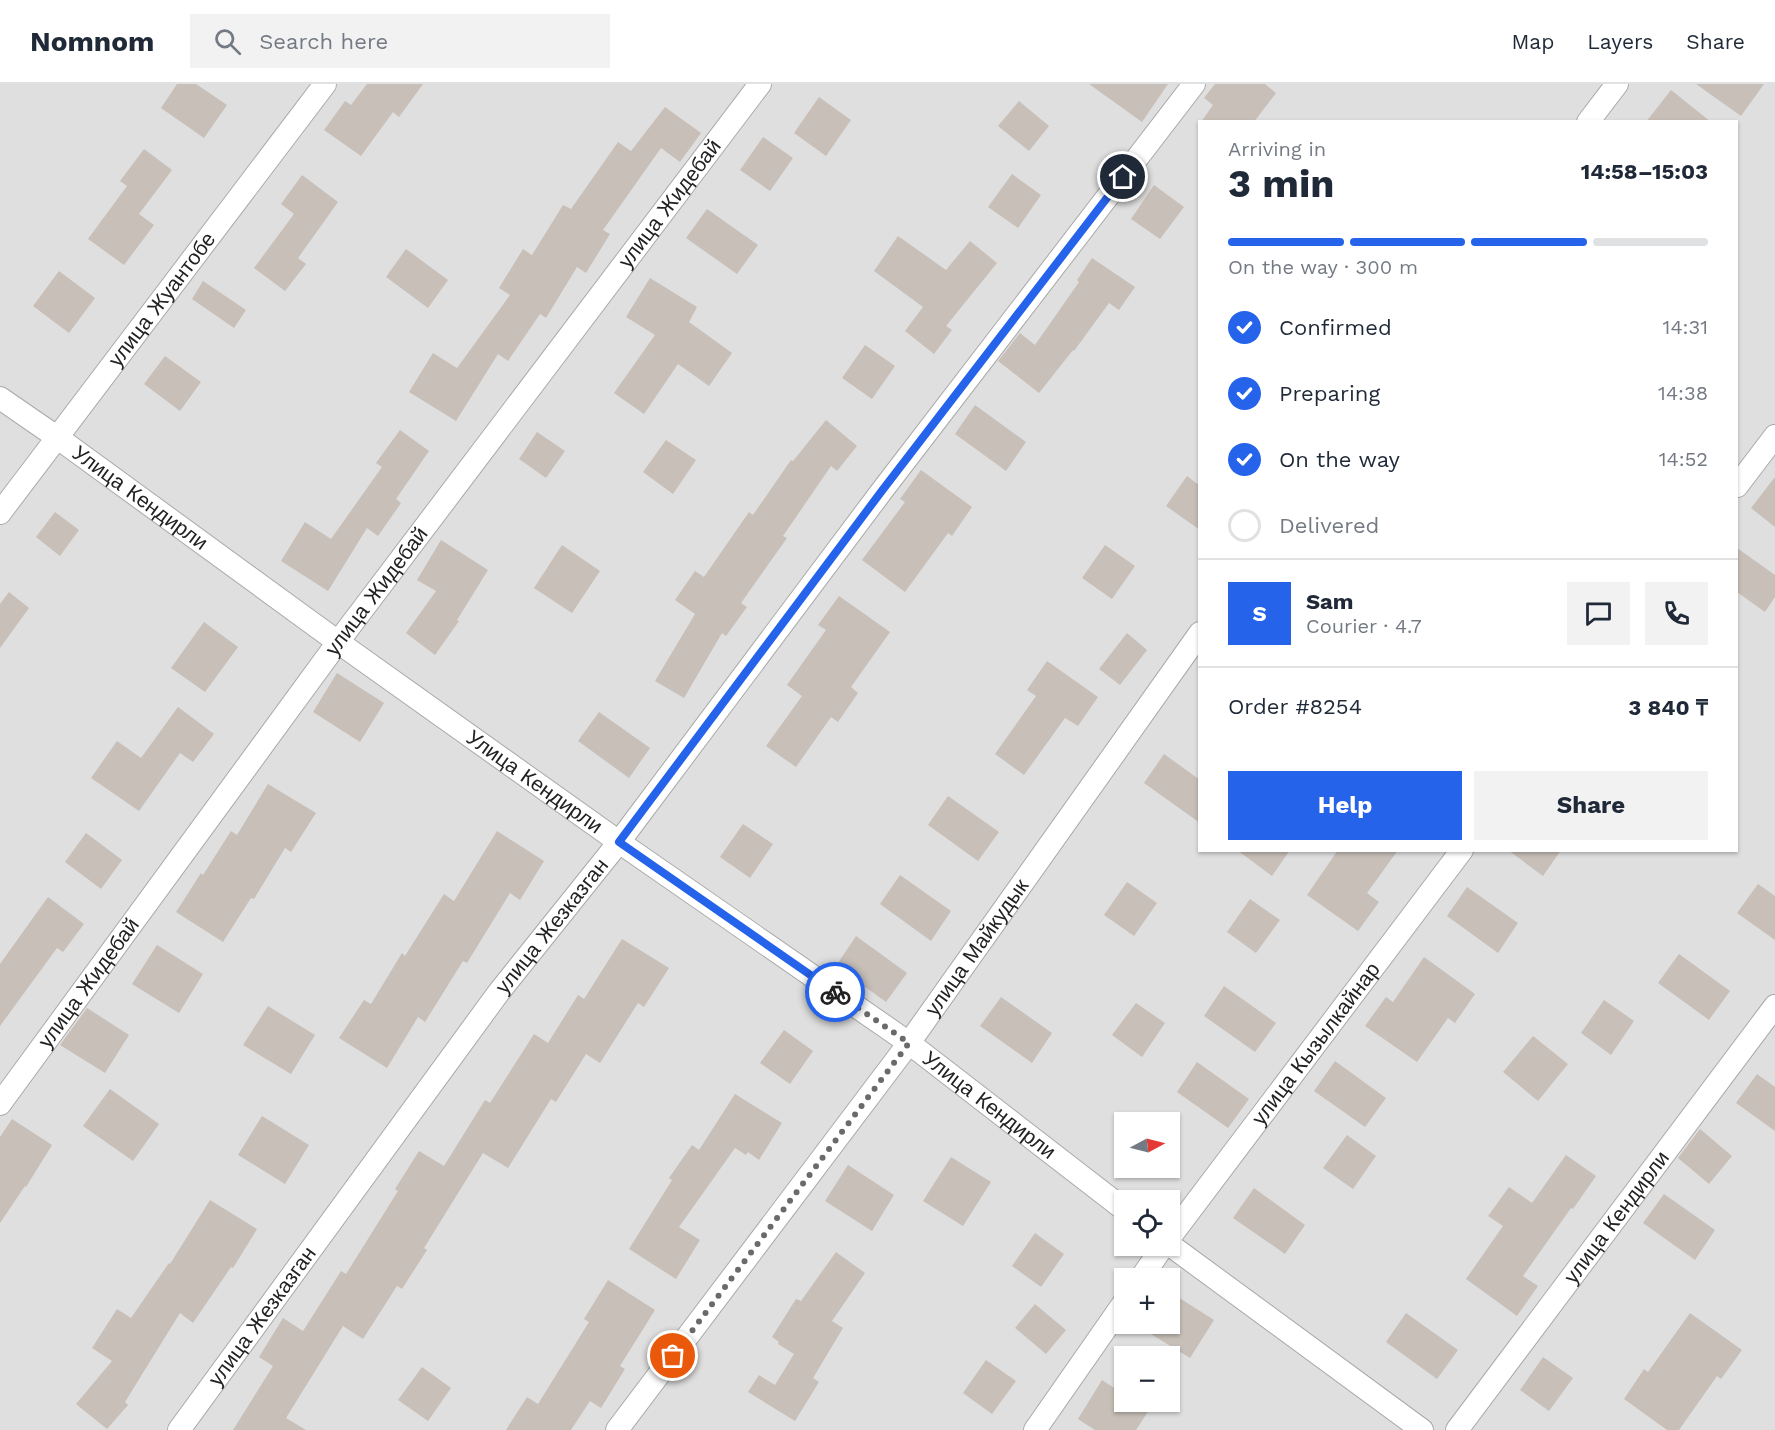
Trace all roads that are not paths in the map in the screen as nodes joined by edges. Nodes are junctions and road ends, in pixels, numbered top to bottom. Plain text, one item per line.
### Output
1 (325, 84) edge
2 (760, 84) edge
3 (1194, 84) edge
4 (1617, 84) edge
5 (1590, 120) edge
6 (0, 398) edge
7 (1775, 436) edge
8 (58, 438) junction
9 (1738, 485) edge
10 (0, 513) edge
11 (1198, 636) edge
12 (338, 642) junction
13 (619, 842) junction
14 (1460, 852) edge
15 (1775, 1006) edge
16 (909, 1043) junction
17 (0, 1104) edge
18 (1114, 1201) edge
19 (1180, 1224) edge
20 (1180, 1252) edge
21 (1114, 1317) edge
22 (179, 1430) edge
23 (617, 1430) edge
24 (1035, 1430) edge
25 (1422, 1430) edge
26 (1457, 1430) edge

1 - 8 street, улица Жуантобе
2 - 12 street, улица Жидебай
3 - 13 street, улица Жезказган
4 - 5 street
6 - 8 street, Улица Кендирли
7 - 9 street
8 - 10 street, улица Жуантобе
8 - 12 street, Улица Кендирли
11 - 16 street, улица Майкудык
12 - 13 street, Улица Кендирли
12 - 17 street, улица Жидебай
13 - 16 street, Улица Кендирли
13 - 22 street, улица Жезказган
14 - 19 street, улица Кызылкайнар
15 - 26 street, улица Кендирли
16 - 18 street, Улица Кендирли
16 - 23 street, улица Майкудык
20 - 25 street
21 - 24 street

